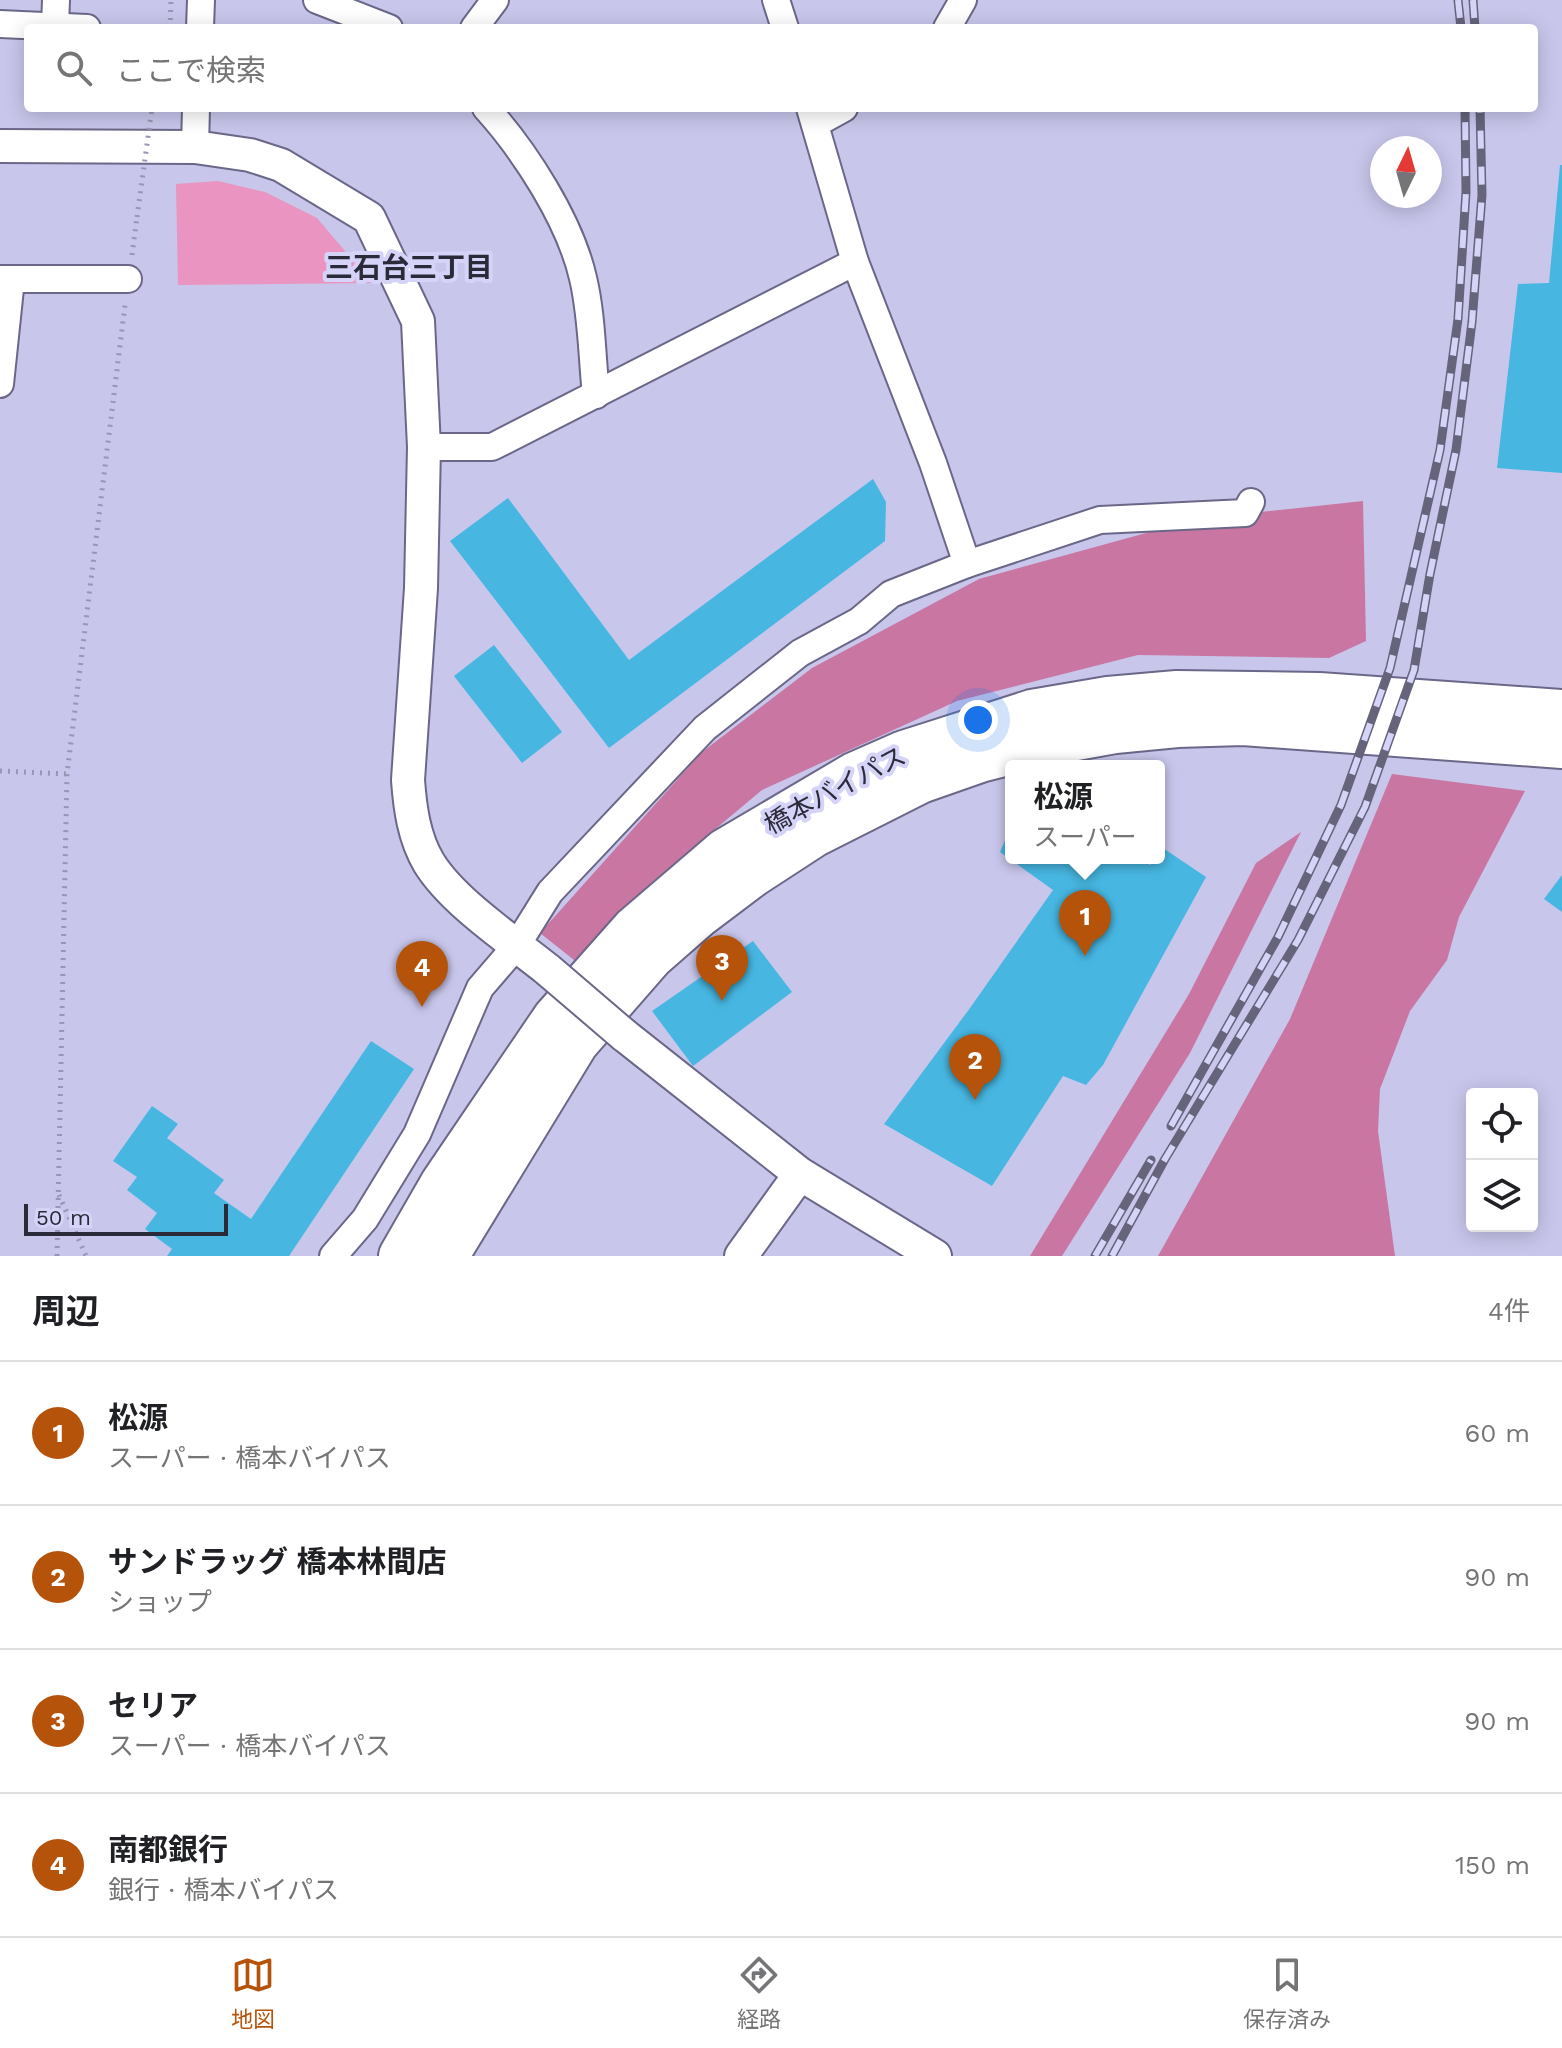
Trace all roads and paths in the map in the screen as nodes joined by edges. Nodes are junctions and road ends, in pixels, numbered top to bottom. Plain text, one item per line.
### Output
1 (56, 0) edge
2 (171, 0) edge
3 (201, 0) edge
4 (317, 0) edge
5 (495, 0) edge
6 (776, 0) edge
7 (963, 0) edge
8 (0, 24) edge
9 (55, 24) edge
10 (170, 24) edge
11 (200, 24) edge
12 (379, 24) edge
13 (477, 24) edge
14 (784, 24) edge
15 (949, 24) edge
16 (24, 25) edge
17 (151, 112) edge
18 (196, 112) edge
19 (490, 112) edge
20 (812, 116) edge
21 (0, 146) edge
22 (195, 147) junction
23 (855, 262) junction
24 (5, 279) edge
25 (128, 279) junction
26 (0, 384) edge
27 (596, 395) junction
28 (424, 447) junction
29 (1251, 502) dead end
30 (967, 564) junction
31 (1562, 712) edge
32 (1562, 746) edge
33 (0, 771) edge
34 (67, 774) junction
35 (517, 945) junction
36 (800, 1174) junction
37 (57, 1190) junction
38 (57, 1256) edge
39 (86, 1256) edge
40 (333, 1256) edge
41 (401, 1256) edge
42 (446, 1256) edge
43 (741, 1256) edge
44 (935, 1256) edge

1 - 9 street
2 - 10 path
3 - 11 street
4 - 12 street
5 - 13 street
6 - 14 street
7 - 15 street
8 - 16 street
17 - 25 path, bridge
18 - 22 street
19 - 27 street
20 - 23 street
21 - 22 street
22 - 28 street
23 - 27 street
23 - 30 street
24 - 25 street
24 - 26 street
25 - 34 path
27 - 28 street
28 - 35 street
29 - 30 street
30 - 35 street
31 - 41 highway, 橋本バイパス
32 - 42 highway, 橋本バイパス
33 - 34 path
34 - 37 path
35 - 36 street, bridge
35 - 40 street
36 - 43 street
36 - 44 street
37 - 38 path
37 - 39 path

